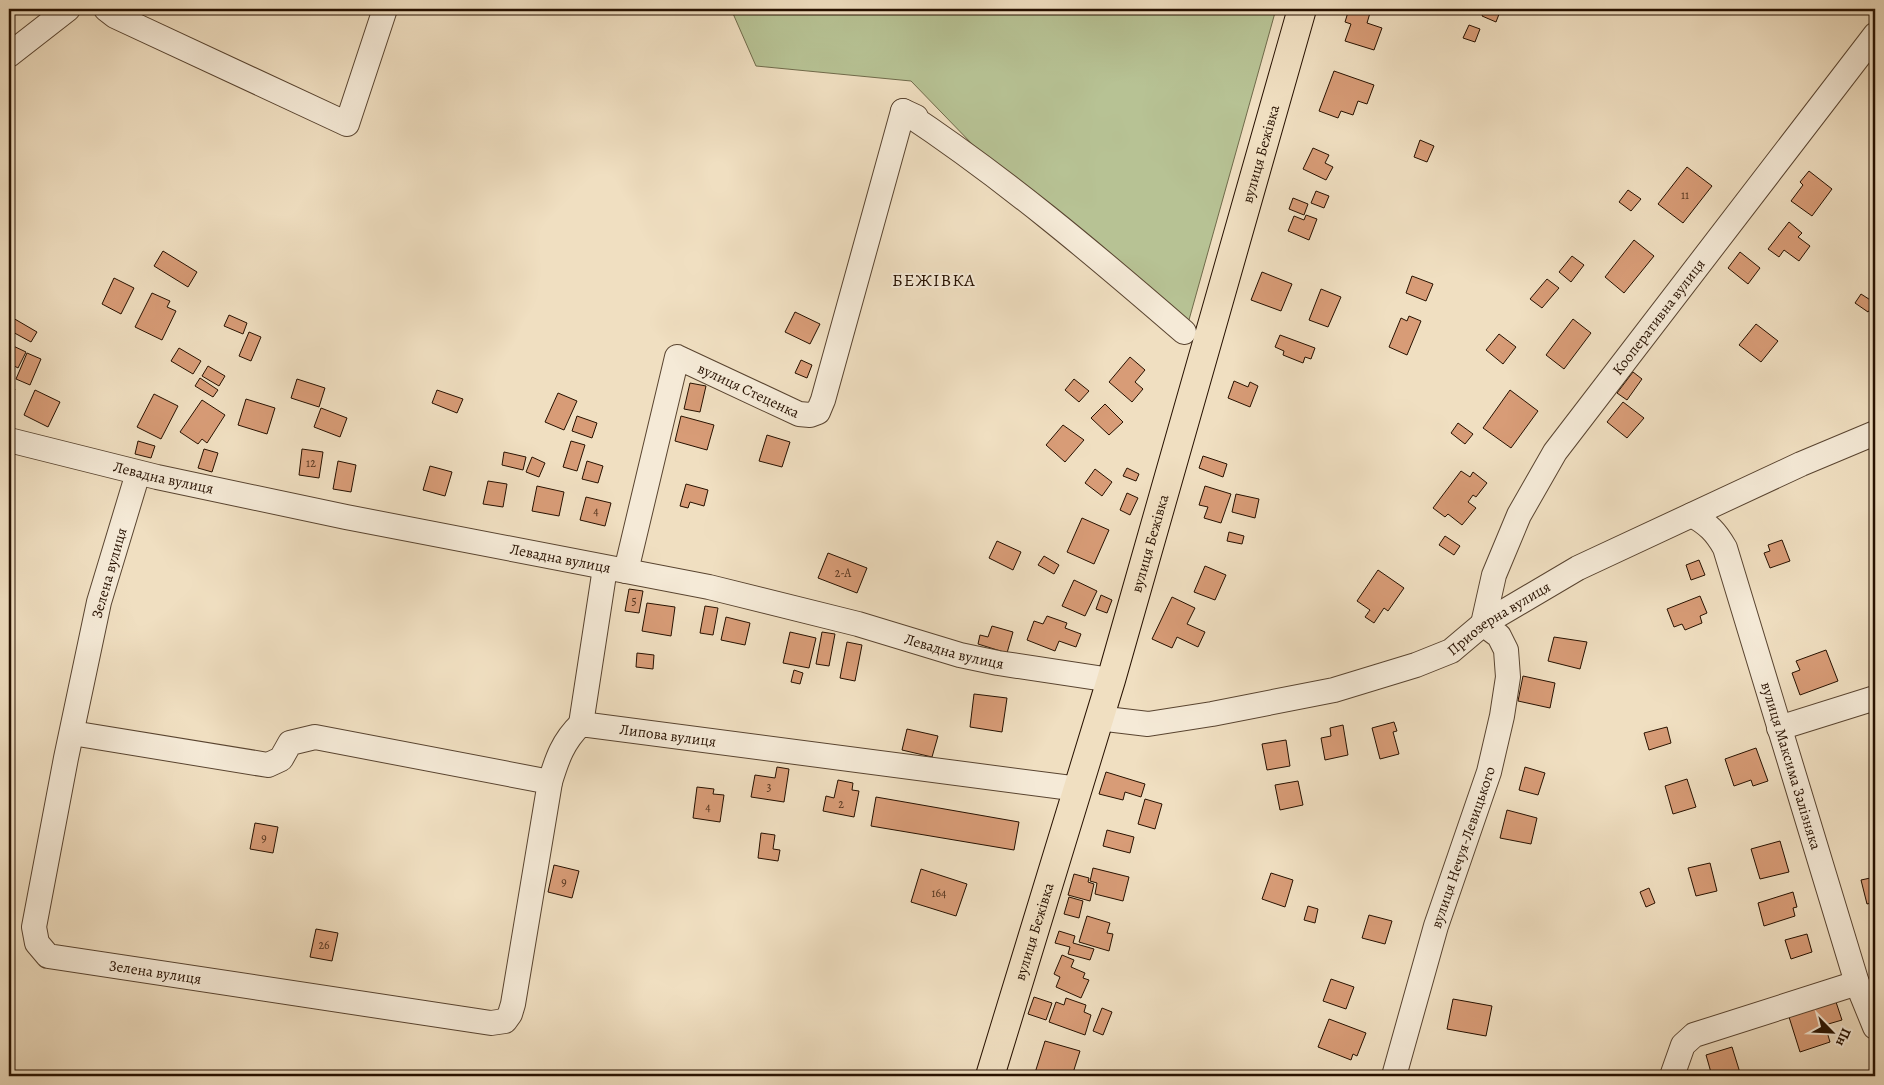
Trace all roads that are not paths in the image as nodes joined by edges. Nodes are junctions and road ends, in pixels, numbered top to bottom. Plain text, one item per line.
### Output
1 (68, 9) edge
2 (106, 9) edge
3 (385, 9) edge
4 (1302, 9) edge
5 (1875, 35) edge
6 (9, 55) edge
7 (1184, 332) dead end
8 (1875, 432) edge
9 (9, 440) edge
10 (138, 473) junction
11 (1692, 514) junction
12 (616, 569) junction
13 (1483, 624) junction
14 (1111, 680) junction
15 (1875, 698) edge
16 (1098, 718) junction
17 (581, 724) junction
18 (1779, 728) junction
19 (72, 733) junction
20 (550, 782) junction
21 (1079, 789) junction
22 (1857, 983) junction
23 (1875, 1027) edge
24 (990, 1076) edge
25 (1394, 1076) edge
26 (1672, 1076) edge

1 - 6 street
2 - 3 street
4 - 14 main road, вулиця Бежівка
5 - 13 street, Кооперативна вулиця
7 - 12 street, вулиця Стеценка
8 - 11 street, Приозерна вулиця
9 - 10 street, Левадна вулиця
10 - 12 street, Левадна вулиця
10 - 19 street, Зелена вулиця
11 - 13 street, Приозерна вулиця
11 - 18 street, вулиця Максима Залізняка
12 - 14 street, Левадна вулиця
12 - 17 street
13 - 16 street, Приозерна вулиця
13 - 25 street, вулиця Нечуя-Левицького
14 - 16 main road, вулиця Бежівка
15 - 18 street
16 - 21 main road, вулиця Бежівка
17 - 20 street
17 - 21 street, Липова вулиця
18 - 22 street, вулиця Максима Залізняка
19 - 20 street
19 - 20 street, Зелена вулиця
21 - 24 main road, вулиця Бежівка
22 - 23 street, вулиця Максима Залізняка
22 - 26 street

